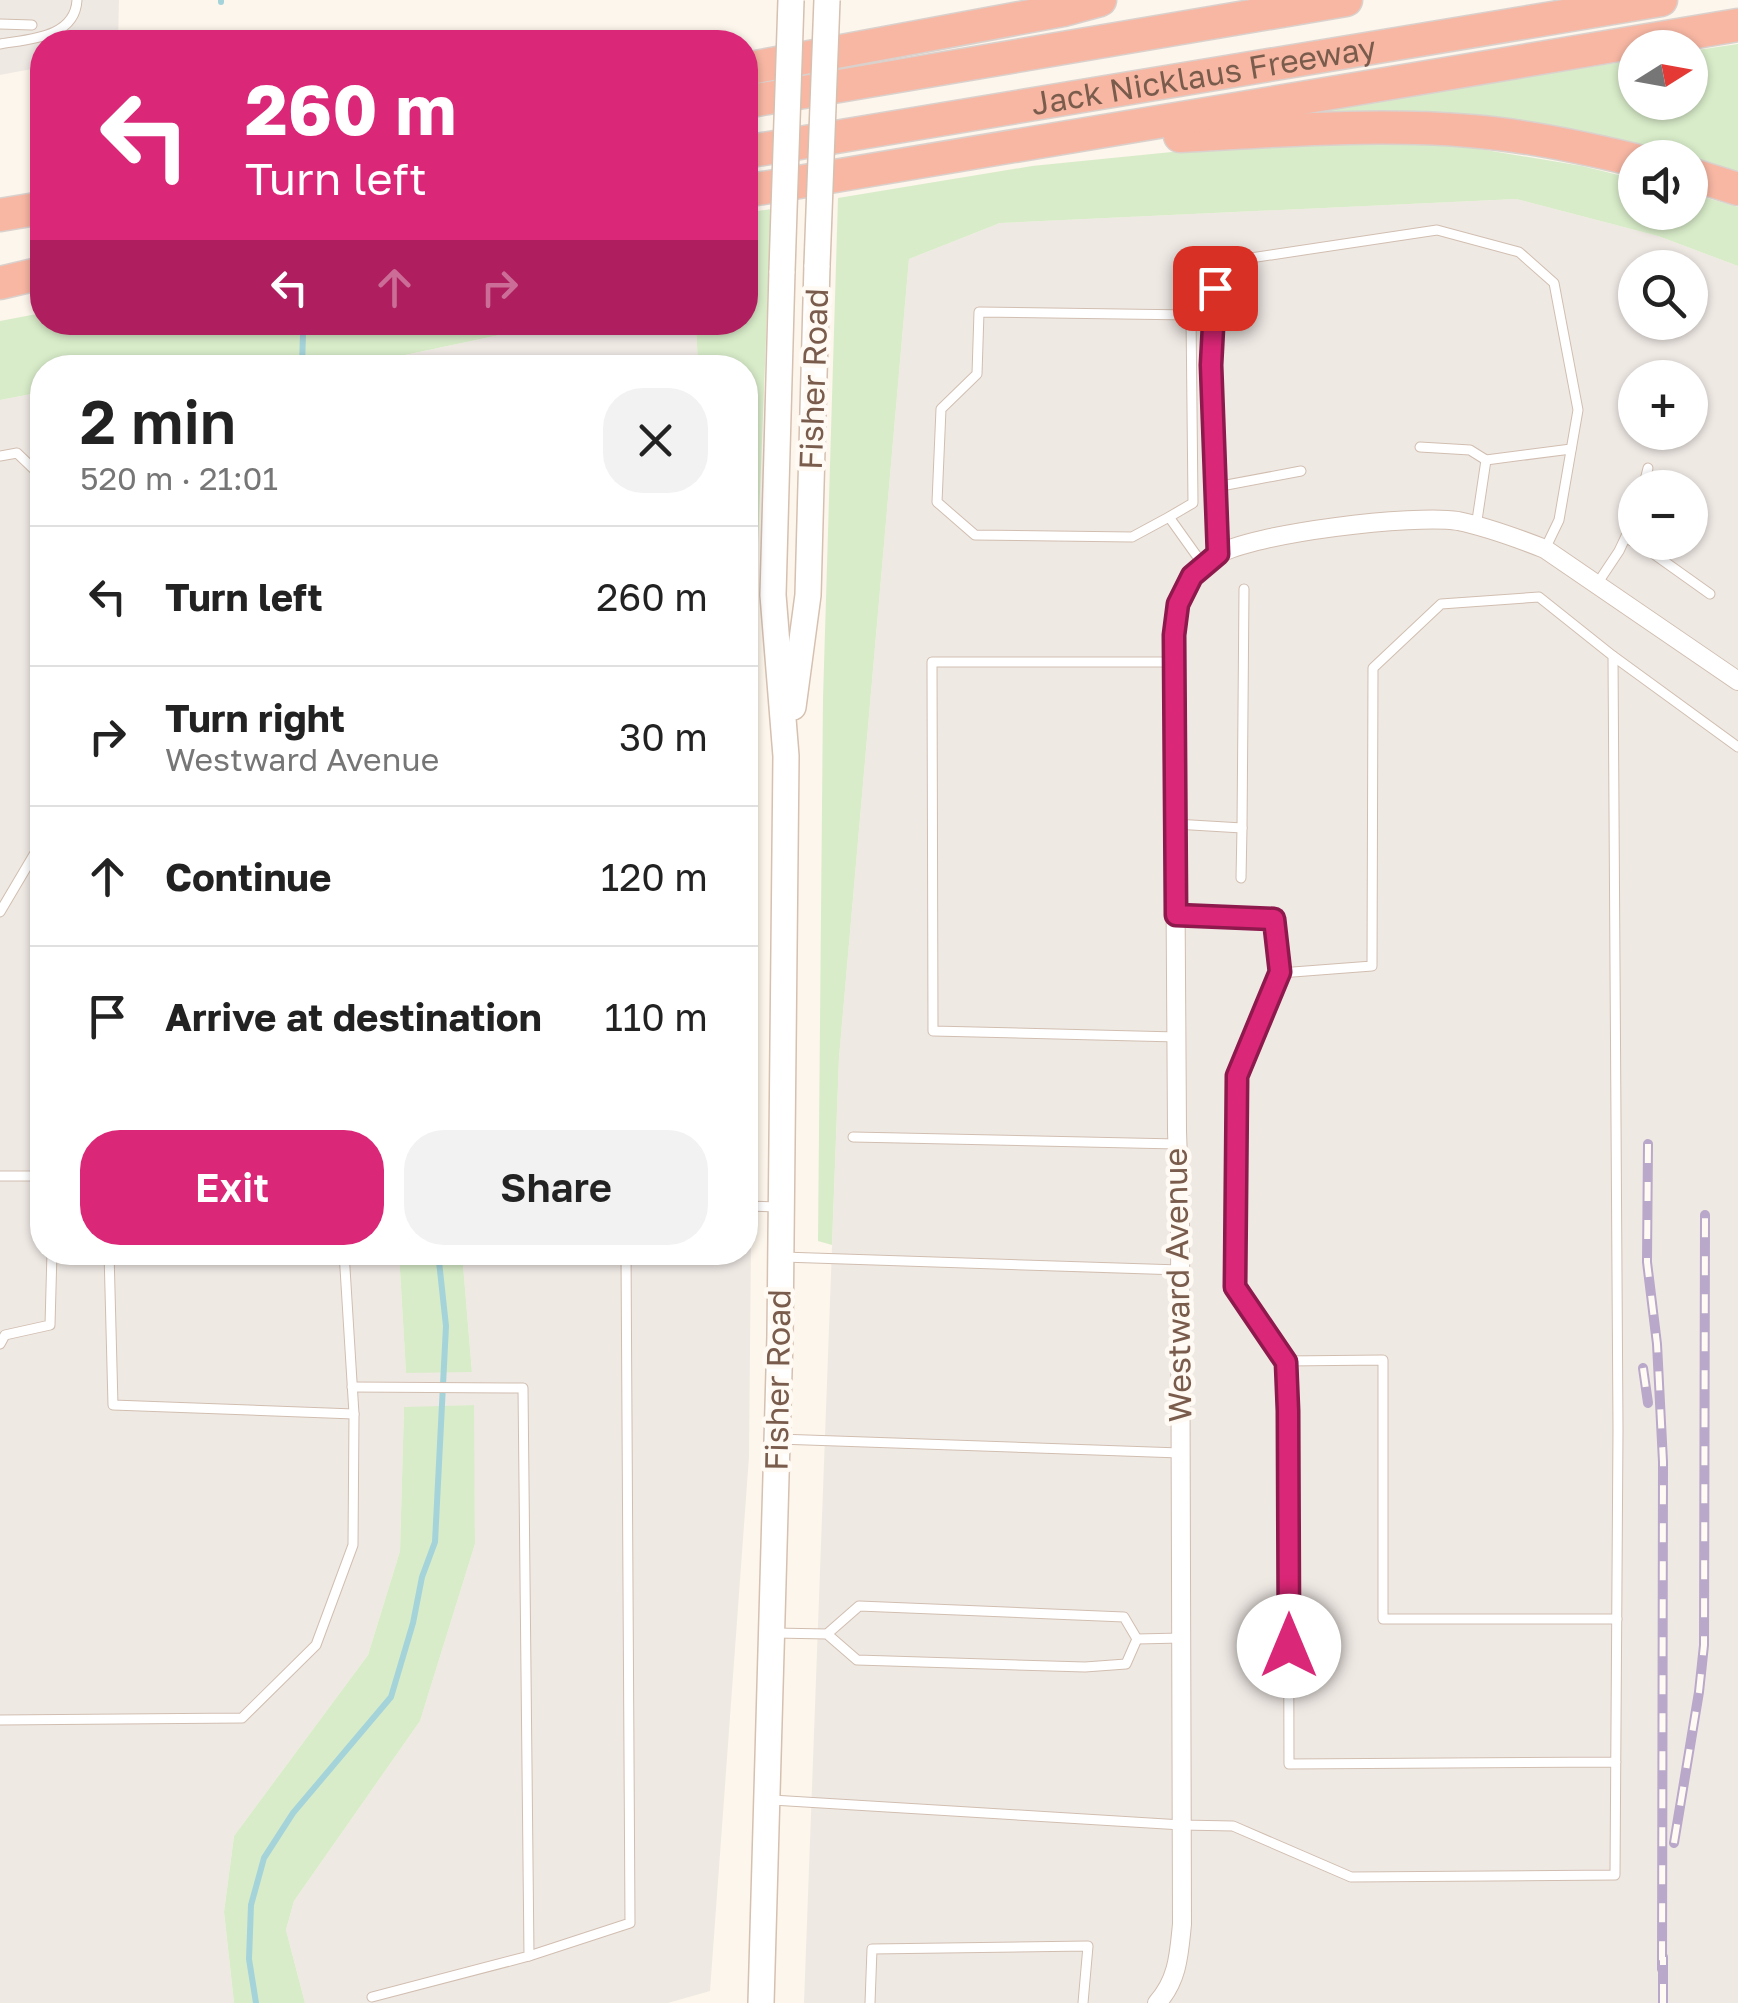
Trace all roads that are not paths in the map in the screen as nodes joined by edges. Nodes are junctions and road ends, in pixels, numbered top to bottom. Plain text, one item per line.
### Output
1 (77, 0) edge
2 (791, 0) edge
3 (827, 0) edge
4 (1100, 0) edge
5 (1346, 0) edge
6 (1660, 0) edge
7 (0, 24) edge
8 (1738, 24) edge
9 (32, 25) dead end
10 (58, 30) edge
11 (30, 39) edge
12 (0, 44) edge
13 (758, 67) edge
14 (758, 100) edge
15 (1026, 143) junction
16 (758, 150) edge
17 (1618, 157) edge
18 (1708, 180) edge
19 (758, 189) edge
20 (1738, 189) edge
21 (30, 210) edge
22 (0, 215) edge
23 (30, 277) edge
24 (30, 285) edge
25 (0, 286) edge
26 (1420, 447) dead end
27 (1571, 449) junction
28 (0, 456) edge
29 (1486, 460) junction
30 (30, 465) edge
31 (1302, 470) dead end
32 (1216, 487) junction
33 (1169, 517) junction
34 (1476, 527) junction
35 (1545, 549) junction
36 (1618, 550) edge
37 (1662, 560) edge
38 (1205, 565) junction
39 (1596, 584) junction
40 (1244, 589) dead end
41 (1710, 594) dead end
42 (1614, 656) junction
43 (1174, 662) junction
44 (1738, 681) edge
45 (1738, 747) edge
46 (786, 756) junction
47 (1175, 824) junction
48 (1242, 828) junction
49 (30, 861) edge
50 (1241, 878) dead end
51 (0, 912) edge
52 (1176, 915) junction
53 (1280, 972) junction
54 (1176, 1038) junction
55 (854, 1137) dead end
56 (1177, 1144) junction
57 (0, 1176) edge
58 (30, 1176) edge
59 (758, 1207) edge
60 (781, 1208) junction
61 (781, 1256) junction
62 (52, 1265) edge
63 (109, 1265) edge
64 (345, 1265) edge
65 (626, 1265) edge
66 (1180, 1270) junction
67 (0, 1344) edge
68 (1286, 1362) junction
69 (352, 1387) junction
70 (354, 1414) junction
71 (777, 1439) junction
72 (1180, 1453) junction
73 (1617, 1619) junction
74 (772, 1633) junction
75 (827, 1634) junction
76 (1181, 1638) junction
77 (1137, 1639) junction
78 (0, 1720) edge
79 (1616, 1762) junction
80 (767, 1800) junction
81 (1182, 1826) junction
82 (529, 1956) junction
83 (372, 1997) dead end
84 (1162, 1998) edge
85 (762, 2003) edge
86 (870, 2003) edge
87 (1083, 2003) edge

1 - 10 lane
2 - 46 main road, Fisher Road, bridge
3 - 46 main road, Fisher Road, bridge
4 - 13 highway
5 - 14 highway, Jack Nicklaus Freeway
6 - 16 highway, Jack Nicklaus Freeway
7 - 9 lane
8 - 15 highway
11 - 12 lane
15 - 17 highway
15 - 19 highway
18 - 20 highway
21 - 22 highway
23 - 25 highway
24 - 25 highway
26 - 29 lane
27 - 29 lane
27 - 32 lane
27 - 35 lane
28 - 30 lane
29 - 34 lane
31 - 32 lane
32 - 38 lane
33 - 33 lane
33 - 38 lane
34 - 35 street
34 - 38 street
35 - 39 street
36 - 39 lane
37 - 41 lane
38 - 43 street, Westward Avenue
39 - 44 street
40 - 48 lane
42 - 45 lane
42 - 53 lane
42 - 73 lane
43 - 47 street, Westward Avenue
43 - 54 lane
46 - 60 main road, Fisher Road
47 - 48 lane
47 - 52 street, Westward Avenue
48 - 50 lane
49 - 51 lane
52 - 53 lane
52 - 54 street, Westward Avenue
53 - 68 lane
54 - 56 street, Westward Avenue
55 - 56 lane
56 - 66 street, Westward Avenue
57 - 58 lane
59 - 60 lane
60 - 61 main road, Fisher Road
61 - 66 lane
61 - 71 main road, Fisher Road
62 - 67 lane
63 - 70 lane
64 - 69 lane
65 - 82 lane
66 - 72 street, Westward Avenue
68 - 73 lane
68 - 79 lane
69 - 70 lane
69 - 82 lane
70 - 78 lane
71 - 72 lane
71 - 74 main road, Fisher Road
72 - 76 street, Westward Avenue
73 - 79 lane
74 - 75 lane
74 - 80 main road, Fisher Road
75 - 77 lane
75 - 77 lane
76 - 77 lane
76 - 81 street, Westward Avenue
79 - 81 lane
80 - 81 lane
80 - 85 main road, Fisher Road
81 - 84 street, Westward Avenue
82 - 83 lane
86 - 87 lane

